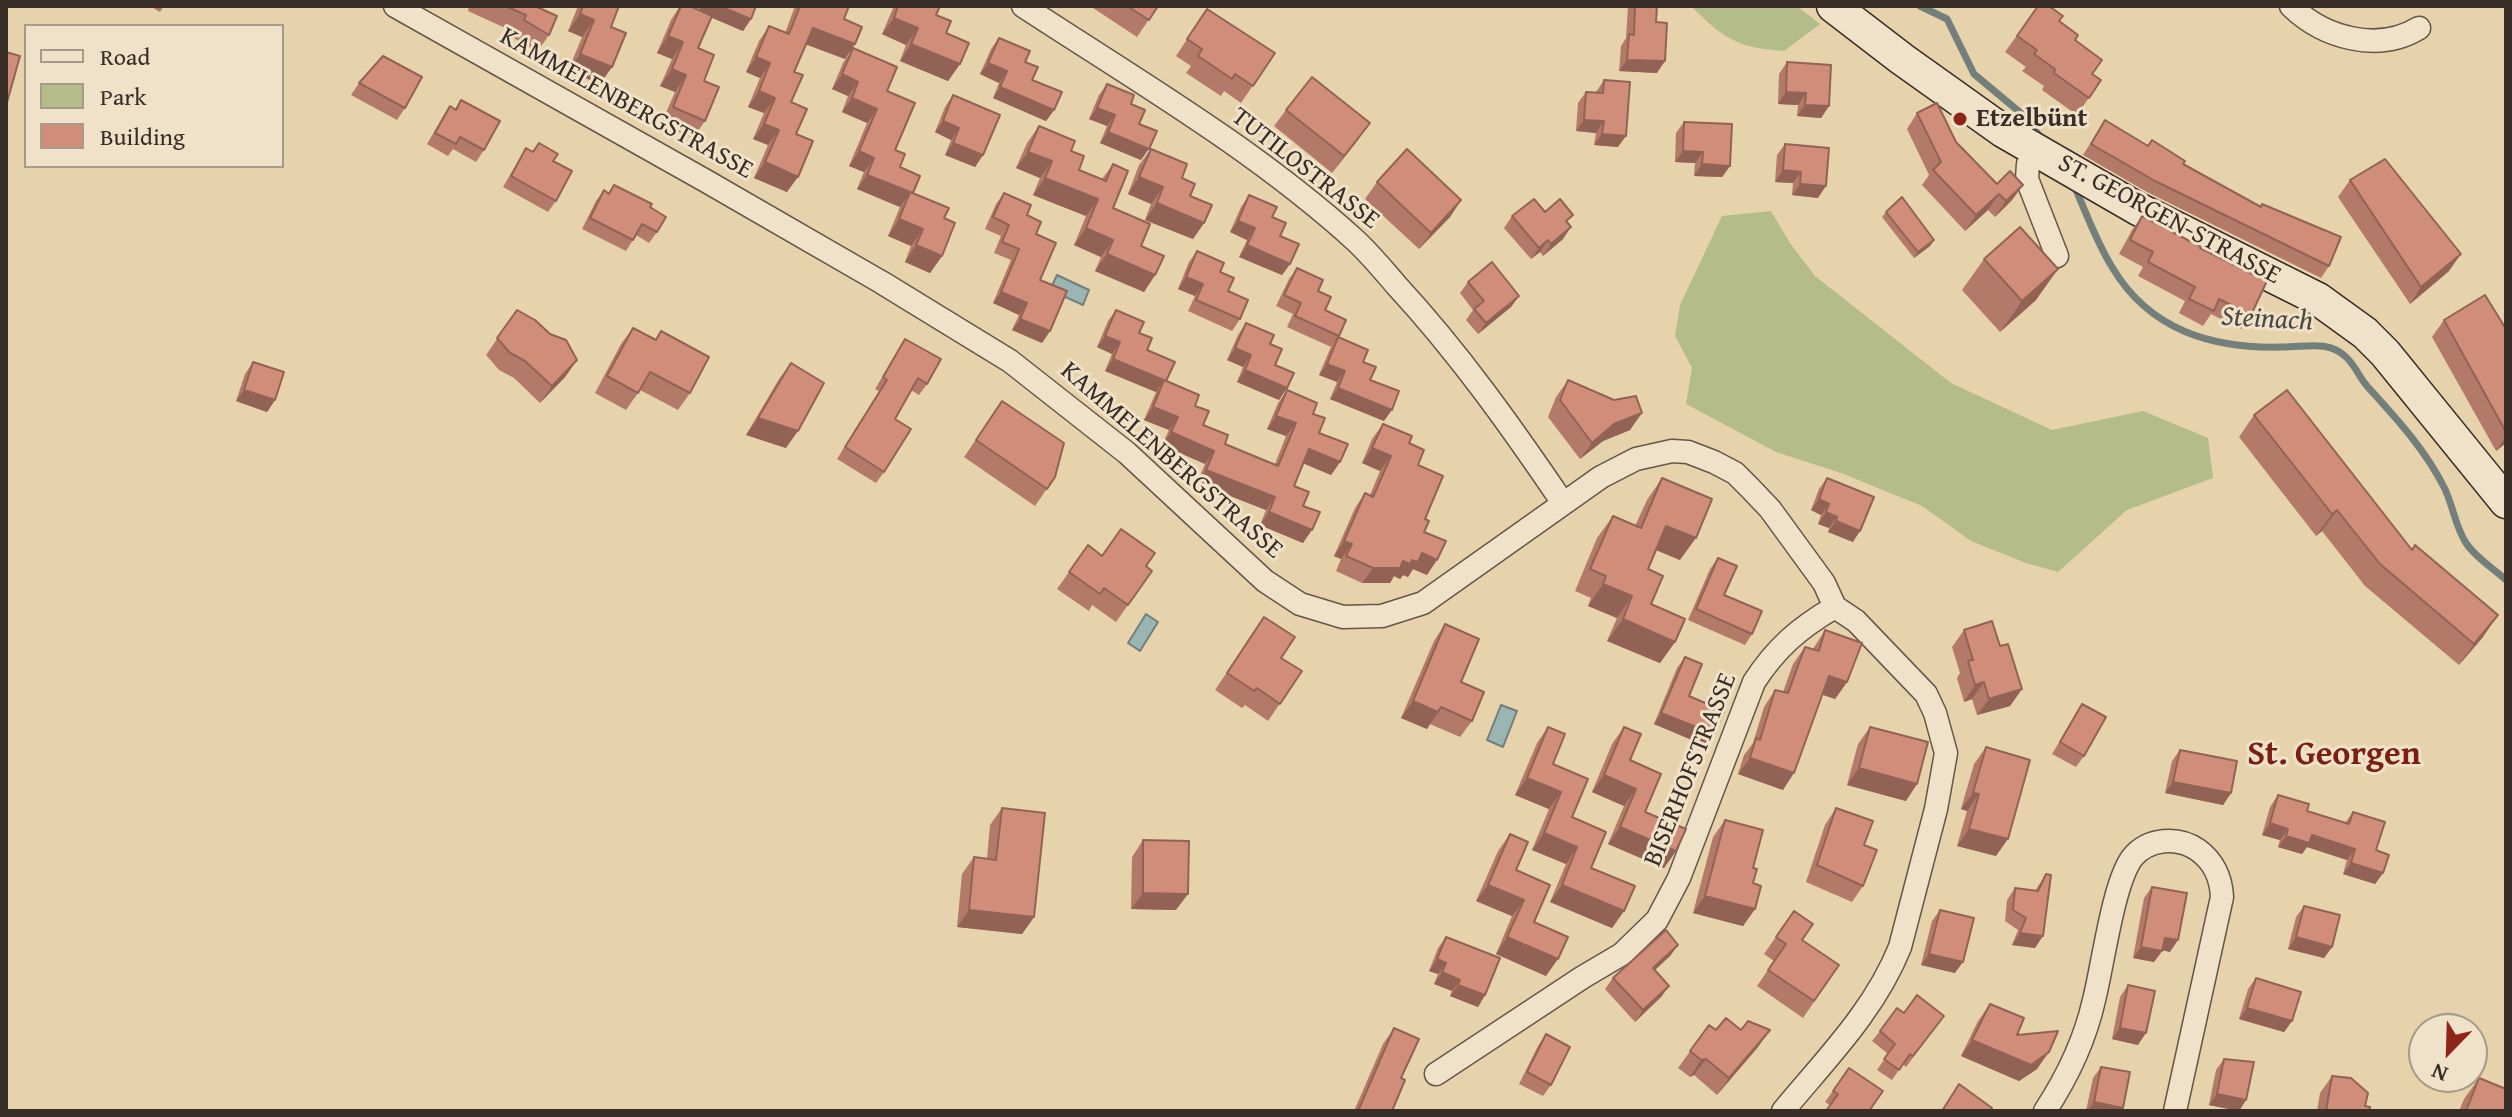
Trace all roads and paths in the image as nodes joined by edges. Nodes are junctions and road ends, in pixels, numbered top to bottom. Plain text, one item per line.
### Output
1 (395, 6) edge
2 (1023, 6) edge
3 (1833, 6) edge
4 (2291, 6) edge
5 (2419, 28) dead end
6 (2038, 150) junction
7 (2057, 256) dead end
8 (2506, 502) edge
9 (1563, 503) junction
10 (1835, 607) junction
11 (1436, 1074) dead end
12 (1783, 1111) edge
13 (2045, 1111) edge
14 (2175, 1111) edge

1 - 9 street, KAMMELENBERGSTRASSE
2 - 9 street, TUTILOSTRASSE
3 - 6 street, ST. GEORGEN-STRASSE
4 - 5 street
6 - 7 street
6 - 8 street, ST. GEORGEN-STRASSE
9 - 10 street, KAMMELENBERGSTRASSE
10 - 11 street, BISERHOFSTRASSE
10 - 12 street
13 - 14 street

